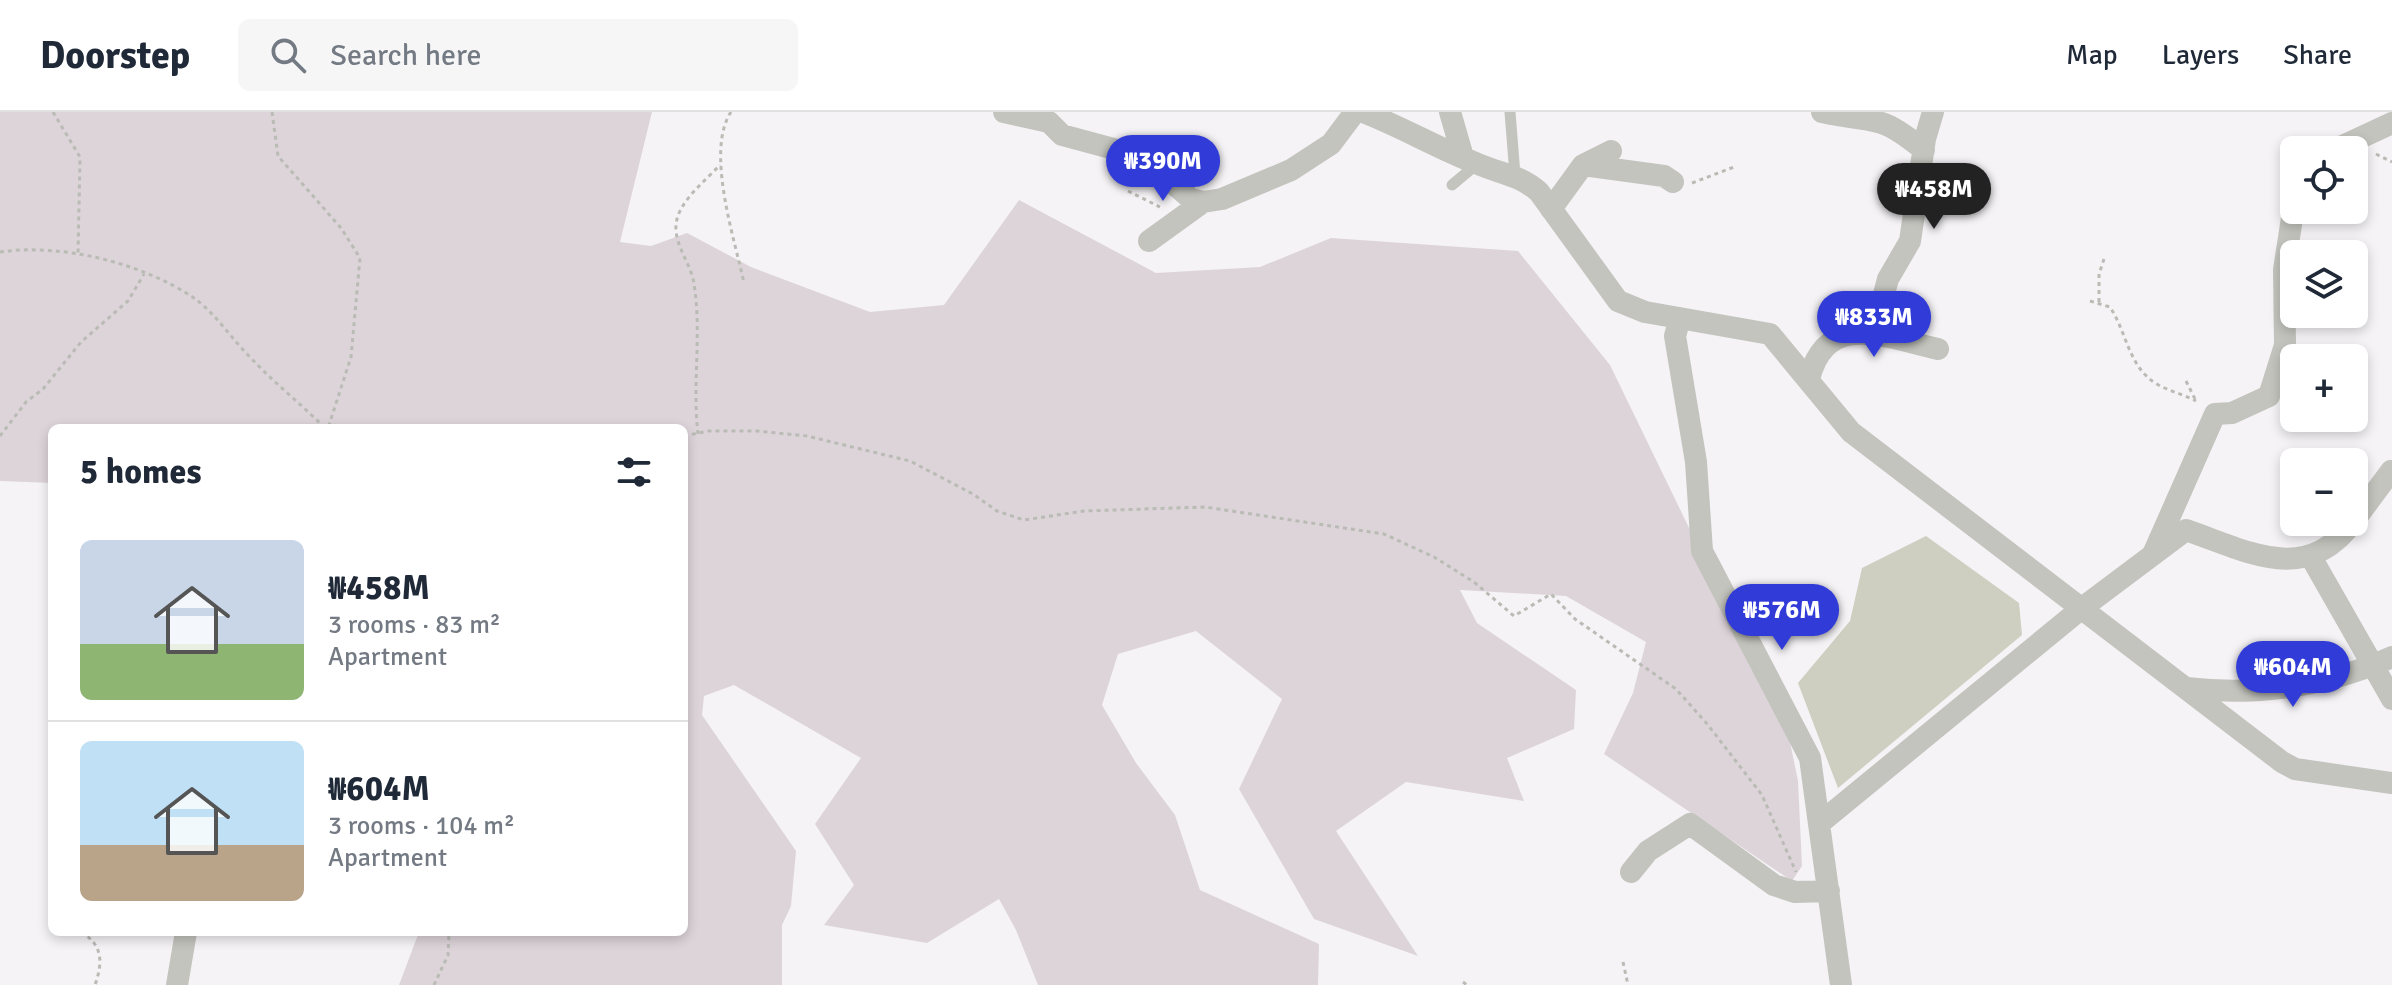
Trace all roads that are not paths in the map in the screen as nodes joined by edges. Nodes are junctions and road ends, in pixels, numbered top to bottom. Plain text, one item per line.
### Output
1 (1004, 112) edge
2 (1355, 112) edge
3 (1363, 112) edge
4 (1450, 112) edge
5 (1510, 112) edge
6 (1822, 112) edge
7 (1933, 112) edge
8 (2392, 123) edge
9 (2364, 136) edge
10 (1924, 150) junction
11 (1611, 151) dead end
12 (1470, 161) junction
13 (1583, 165) junction
14 (1515, 175) junction
15 (1673, 182) road end
16 (1452, 185) dead end
17 (1203, 202) junction
18 (1551, 209) junction
19 (2289, 224) edge
20 (1149, 241) dead end
21 (1680, 318) junction
22 (1873, 335) junction
23 (1938, 349) dead end
24 (1809, 379) junction
25 (2391, 471) edge
26 (2368, 503) edge
27 (2344, 536) edge
28 (2154, 554) junction
29 (2311, 557) junction
30 (2082, 608) junction
31 (2383, 661) edge
32 (2184, 688) junction
33 (2392, 699) edge
34 (2392, 783) edge
35 (1820, 823) junction
36 (1631, 872) dead end
37 (1822, 891) junction
38 (185, 936) edge
39 (177, 985) edge
40 (1841, 985) edge

1 - 17 street
2 - 17 street
3 - 12 street
4 - 12 street
5 - 14 lane
6 - 10 street
7 - 10 street
8 - 9 street
10 - 22 street
11 - 13 street
12 - 14 street
12 - 16 lane
13 - 15 street
13 - 18 street
14 - 18 street
17 - 20 street
18 - 21 street
19 - 28 street
21 - 24 street
21 - 35 street
22 - 23 street
22 - 24 street
24 - 30 street
25 - 26 street
27 - 29 street
28 - 29 street
28 - 30 street
29 - 31 street
30 - 32 street
30 - 35 street
31 - 32 street
31 - 33 street
32 - 34 street
35 - 37 street
36 - 37 street
37 - 40 street
38 - 39 street

